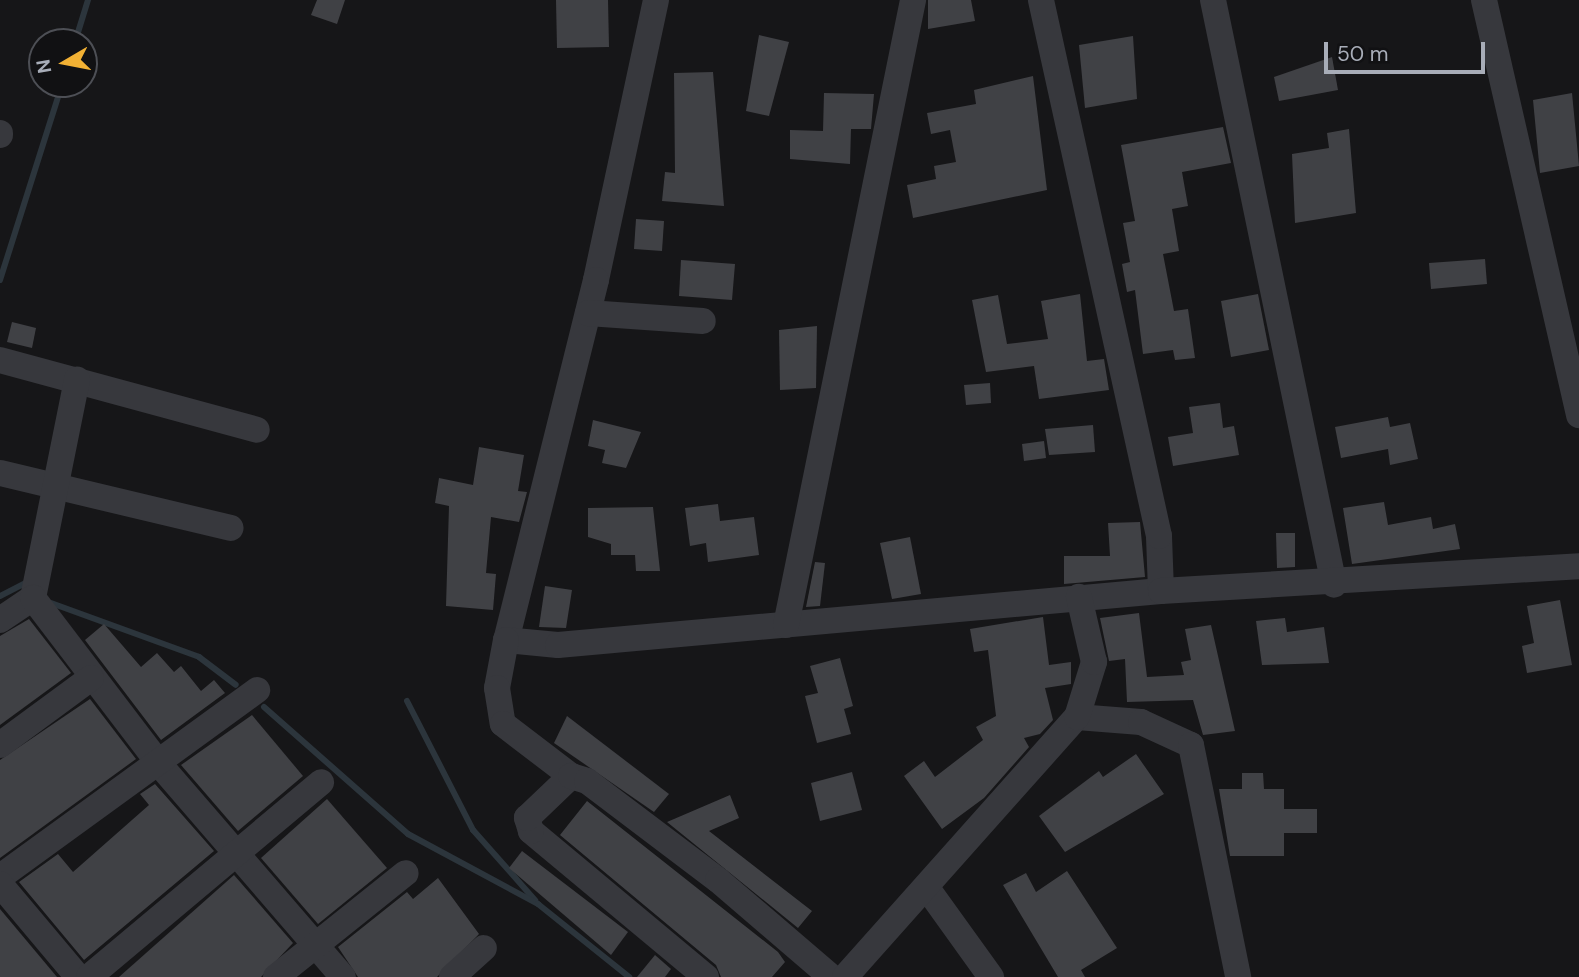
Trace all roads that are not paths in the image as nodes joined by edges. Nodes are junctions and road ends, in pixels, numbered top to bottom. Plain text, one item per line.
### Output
1 (656, 0) edge
2 (913, 0) edge
3 (1041, 0) edge
4 (1213, 0) edge
5 (1485, 0) edge
6 (588, 313) junction
7 (703, 321) dead end
8 (0, 360) edge
9 (77, 379) junction
10 (1579, 415) edge
11 (257, 430) dead end
12 (0, 473) edge
13 (54, 487) junction
14 (231, 528) dead end
15 (1579, 566) edge
16 (1334, 585) junction
17 (1161, 591) junction
18 (1079, 597) junction
19 (33, 598) junction
20 (0, 620) edge
21 (786, 625) junction
22 (506, 640) junction
23 (91, 678) junction
24 (257, 690) dead end
25 (1077, 718) junction
26 (0, 745) edge
27 (160, 765) junction
28 (571, 776) junction
29 (321, 782) dead end
30 (238, 855) junction
31 (406, 873) dead end
32 (0, 877) edge
33 (0, 884) edge
34 (927, 888) junction
35 (317, 946) junction
36 (484, 948) dead end
37 (78, 977) edge
38 (89, 977) edge
39 (276, 977) edge
40 (344, 977) edge
41 (452, 977) edge
42 (706, 977) edge
43 (831, 977) edge
44 (845, 977) edge
45 (990, 977) edge
46 (1238, 977) edge

1 - 6 street
2 - 21 street
3 - 17 street
4 - 16 street
5 - 10 street
6 - 7 street
6 - 22 street
8 - 9 street
9 - 11 street
9 - 13 street
12 - 13 street
13 - 14 street
13 - 19 street
15 - 16 street
16 - 17 street
17 - 18 street
18 - 21 street
18 - 25 street
19 - 20 street
19 - 23 street
21 - 22 street
22 - 28 street
23 - 26 street
23 - 27 street
24 - 27 street
25 - 34 street
25 - 46 street
27 - 30 street
27 - 32 street
28 - 42 street
28 - 43 street
29 - 30 street
30 - 35 street
30 - 38 street
31 - 35 street
33 - 37 street
34 - 44 street
34 - 45 street
35 - 39 street
35 - 40 street
36 - 41 street

